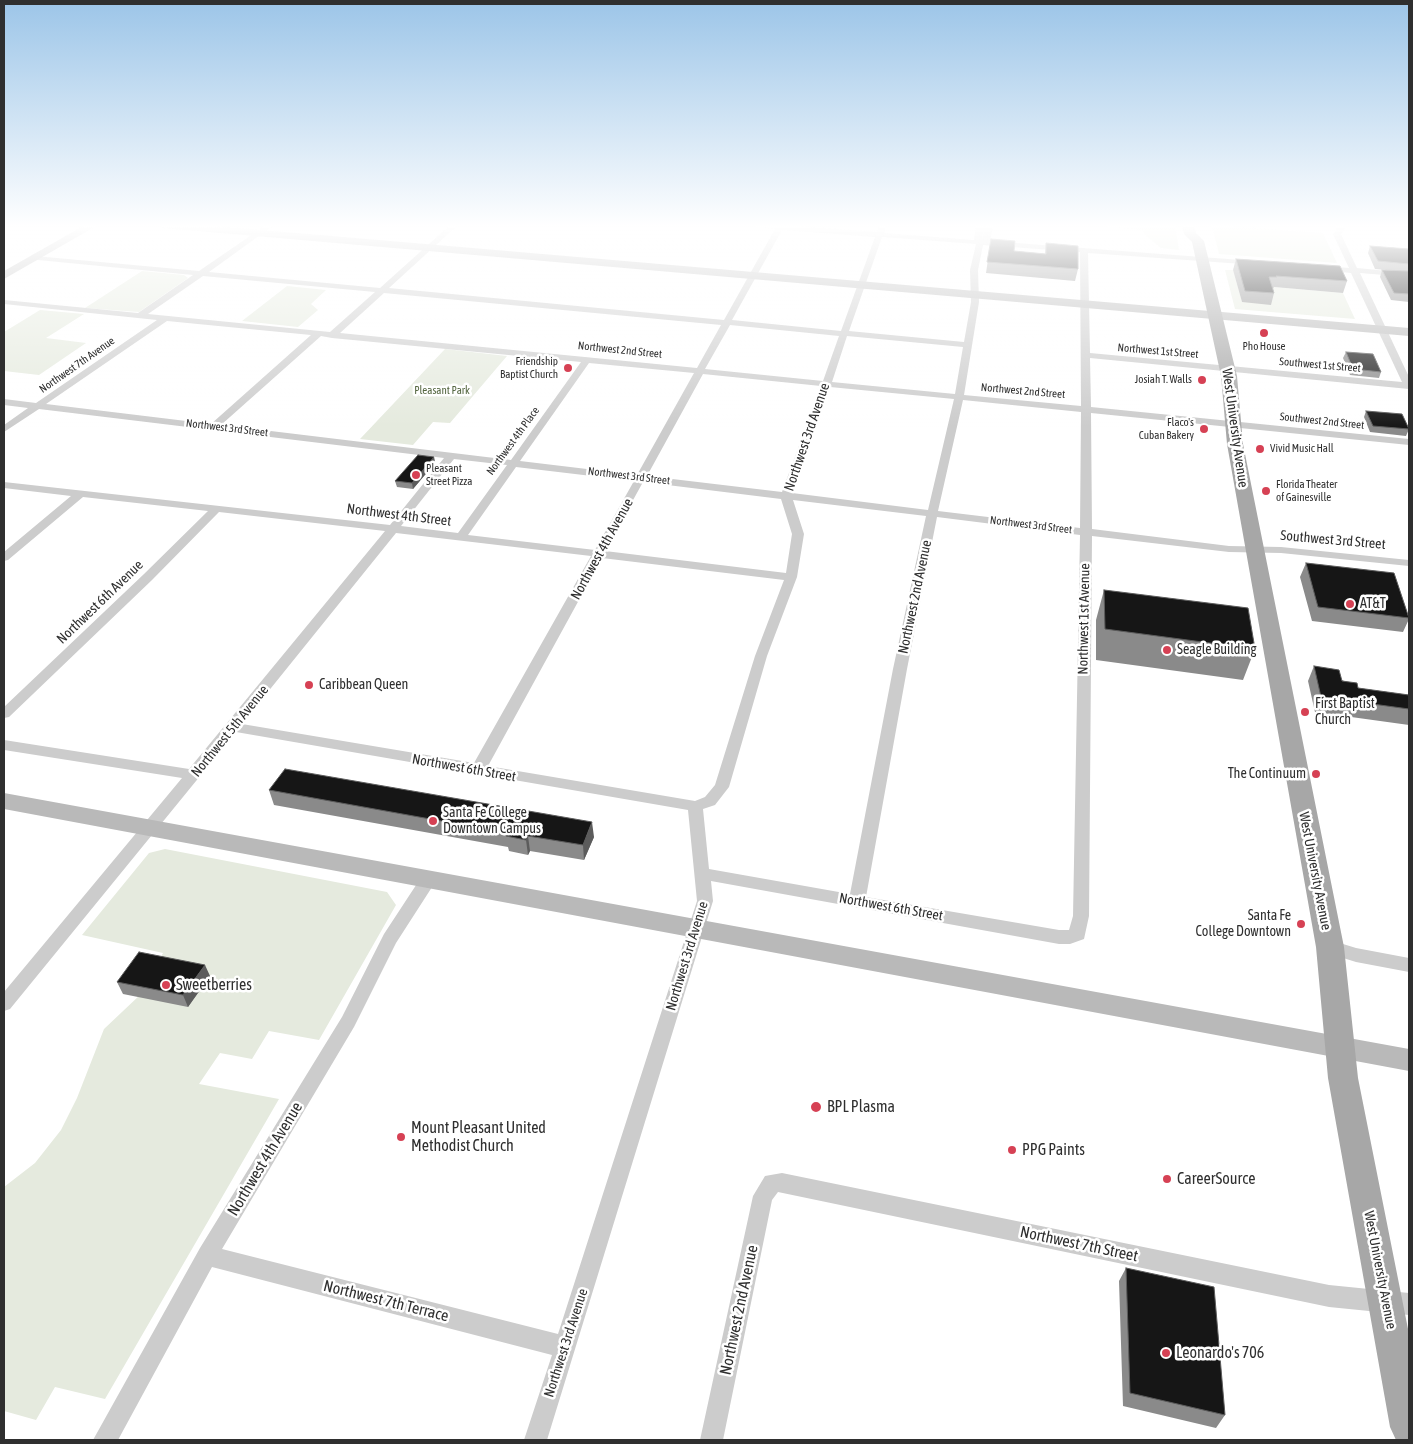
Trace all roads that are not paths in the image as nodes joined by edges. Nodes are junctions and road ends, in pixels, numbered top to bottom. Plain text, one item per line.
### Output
1 (174, 292) edge
2 (381, 292) edge
3 (410, 292) edge
4 (745, 292) edge
5 (860, 292) edge
6 (945, 292) edge
7 (1085, 292) edge
8 (1210, 292) edge
9 (1365, 292) edge
10 (974, 295) junction
11 (4, 302) edge
12 (1085, 304) junction
13 (1216, 315) junction
14 (139, 316) junction
15 (164, 319) junction
16 (728, 322) junction
17 (1382, 330) junction
18 (1409, 332) edge
19 (319, 333) junction
20 (844, 333) junction
21 (332, 335) junction
22 (967, 345) junction
23 (1086, 355) junction
24 (587, 360) junction
25 (1228, 368) junction
26 (701, 371) junction
27 (826, 384) junction
28 (1409, 385) edge
29 (959, 397) junction
30 (4, 402) edge
31 (38, 406) junction
32 (1085, 408) junction
33 (1233, 423) junction
34 (214, 426) junction
35 (4, 429) edge
36 (1409, 442) edge
37 (452, 455) junction
38 (514, 462) junction
39 (641, 478) junction
40 (4, 485) edge
41 (80, 494) junction
42 (786, 496) junction
43 (215, 510) junction
44 (932, 514) junction
45 (393, 529) junction
46 (1086, 532) junction
47 (460, 538) junction
48 (1254, 549) junction
49 (599, 554) junction
50 (4, 558) edge
51 (1409, 563) edge
52 (791, 577) junction
53 (4, 714) edge
54 (232, 727) junction
55 (4, 744) edge
56 (478, 770) junction
57 (193, 775) junction
58 (4, 801) edge
59 (695, 806) junction
60 (149, 828) junction
61 (704, 874) junction
62 (428, 880) junction
63 (857, 901) junction
64 (697, 929) junction
65 (1078, 934) joint
66 (1330, 948) junction
67 (1409, 965) edge
68 (4, 1004) edge
69 (1339, 1047) junction
70 (1409, 1060) edge
71 (772, 1183) joint
72 (207, 1255) junction
73 (1398, 1303) edge
74 (565, 1347) junction
75 (1409, 1427) edge
76 (105, 1440) edge
77 (536, 1440) edge
78 (711, 1440) edge

1 - 14 street
2 - 21 street
3 - 16 street
4 - 16 street, Northwest 4th Avenue
5 - 20 street, Northwest 3rd Avenue
6 - 10 main road
7 - 12 street, Northwest 1st Avenue
8 - 13 main road, West University Avenue
9 - 17 street
10 - 12 main road
10 - 22 street, Northwest 2nd Avenue
11 - 14 street, Northwest 2nd Street
12 - 13 main road
12 - 23 street, Northwest 1st Avenue
13 - 17 main road
13 - 25 main road, West University Avenue
14 - 15 street, Northwest 2nd Street
15 - 19 street, Northwest 2nd Street
15 - 31 street, Northwest 7th Avenue
16 - 20 street
16 - 26 street, Northwest 4th Avenue
17 - 18 main road
17 - 28 street
19 - 21 street, Northwest 2nd Street
19 - 34 street
20 - 22 street
20 - 27 street, Northwest 3rd Avenue
21 - 24 street, Northwest 2nd Street
22 - 29 street, Northwest 2nd Avenue
23 - 25 street, Northwest 1st Street
23 - 32 street, Northwest 1st Avenue
24 - 26 street, Northwest 2nd Street
24 - 38 street, Northwest 4th Place
25 - 28 street, Southwest 1st Street
25 - 33 main road, West University Avenue
26 - 27 street, Northwest 2nd Street
26 - 39 street, Northwest 4th Avenue
27 - 29 street, Northwest 2nd Street
27 - 42 street, Northwest 3rd Avenue
29 - 32 street, Northwest 2nd Street
29 - 44 street, Northwest 2nd Avenue
30 - 31 street, Northwest 3rd Street
31 - 34 street, Northwest 3rd Street
31 - 35 street, Northwest 7th Avenue
32 - 33 street, Northwest 2nd Street
32 - 46 street, Northwest 1st Avenue
33 - 36 street, Southwest 2nd Street
33 - 48 main road, West University Avenue
34 - 37 street, Northwest 3rd Street
37 - 38 street, Northwest 3rd Street
37 - 45 street, Northwest 5th Avenue
38 - 39 street, Northwest 3rd Street
38 - 47 street, Northwest 4th Place
39 - 42 street, Northwest 3rd Street
39 - 49 street, Northwest 4th Avenue
40 - 41 street, Northwest 4th Street
41 - 43 street, Northwest 4th Street
41 - 50 street
42 - 44 street, Northwest 3rd Street
42 - 52 street, Northwest 3rd Avenue
43 - 45 street, Northwest 4th Street
43 - 53 street, Northwest 6th Avenue
44 - 46 street, Northwest 3rd Street
44 - 63 street, Northwest 2nd Avenue
45 - 47 street, Northwest 4th Street
45 - 54 street, Northwest 5th Avenue
46 - 48 street, Northwest 3rd Street
46 - 65 street, Northwest 1st Avenue
47 - 49 street, Northwest 4th Street
48 - 51 street, Southwest 3rd Street
48 - 66 main road, West University Avenue
49 - 52 street, Northwest 4th Street
49 - 56 street, Northwest 4th Avenue
52 - 59 street, Northwest 3rd Avenue
54 - 56 street, Northwest 6th Street
54 - 57 street, Northwest 5th Avenue
55 - 57 street
56 - 59 street, Northwest 6th Street
57 - 60 street, Northwest 5th Avenue
58 - 60 main road
59 - 61 street, Northwest 3rd Avenue
60 - 62 main road
60 - 68 street, Northwest 5th Avenue
61 - 63 street, Northwest 6th Street
61 - 64 street, Northwest 3rd Avenue
62 - 64 main road
62 - 72 street, Northwest 4th Avenue
63 - 65 street, Northwest 6th Street
64 - 69 main road
64 - 74 street, Northwest 3rd Avenue
66 - 67 street
66 - 69 main road, West University Avenue
69 - 70 main road
69 - 73 main road, West University Avenue
71 - 73 street, Northwest 7th Street
71 - 78 street, Northwest 2nd Avenue
72 - 74 street, Northwest 7th Terrace
72 - 76 street, Northwest 4th Avenue
73 - 75 main road, West University Avenue
74 - 77 street, Northwest 3rd Avenue

